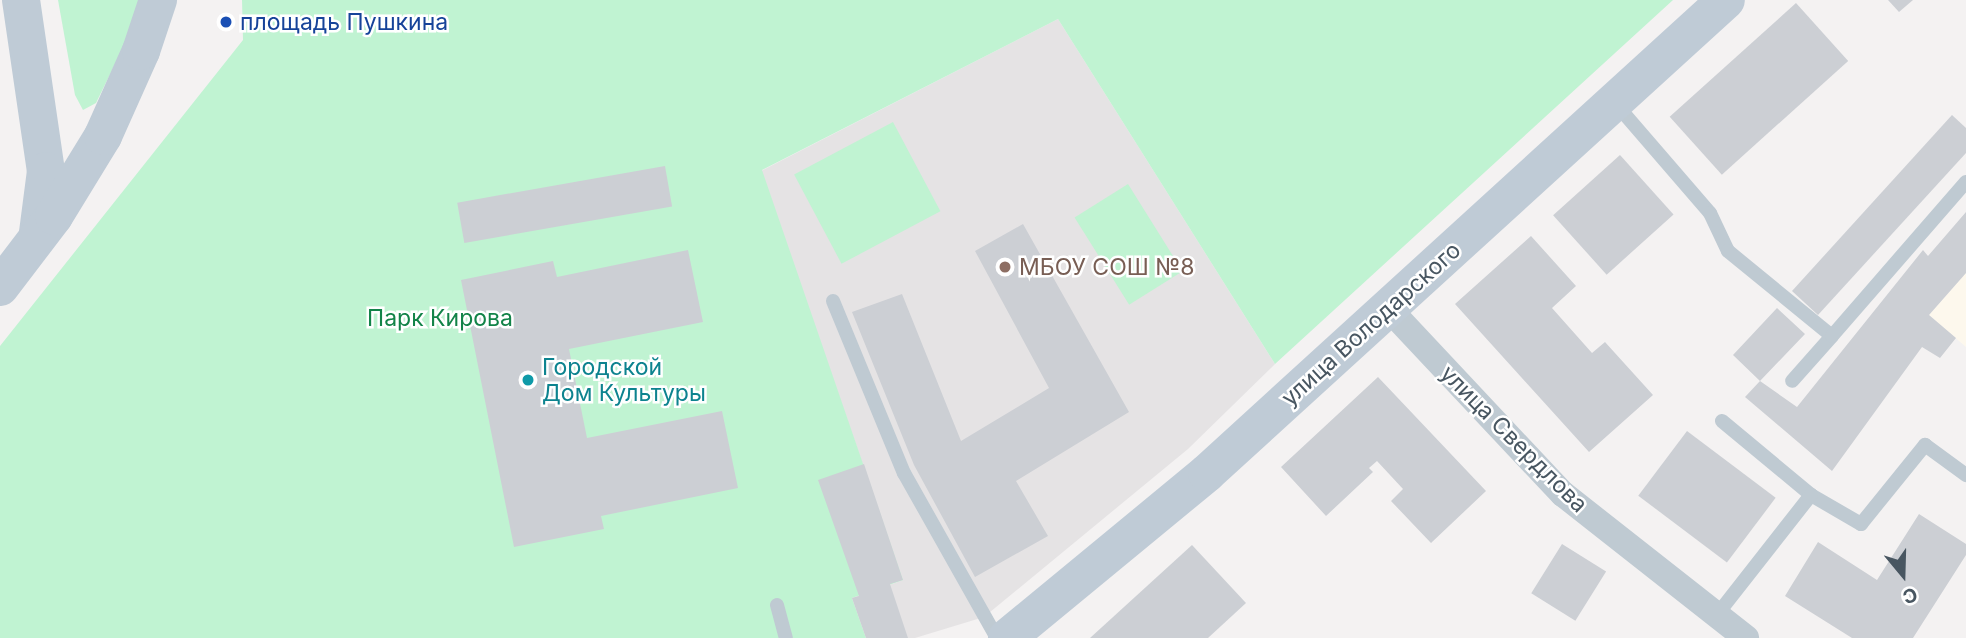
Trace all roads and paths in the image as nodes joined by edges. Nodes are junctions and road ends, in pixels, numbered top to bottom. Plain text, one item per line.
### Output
1 (1, 0) edge
2 (21, 0) edge
3 (158, 0) edge
4 (1726, 0) edge
5 (27, 42) junction
6 (1614, 102) junction
7 (1966, 182) edge
8 (36, 241) junction
9 (0, 287) edge
10 (833, 301) dead end
11 (1389, 309) junction
12 (1832, 336) junction
13 (1792, 381) dead end
14 (1721, 421) dead end
15 (1966, 475) edge
16 (1811, 495) junction
17 (777, 605) dead end
18 (1716, 616) junction
19 (786, 638) edge
20 (997, 638) edge
21 (1007, 638) edge
22 (1746, 638) edge

1 - 5 street
2 - 5 street
3 - 8 street
4 - 6 street, улица Володарского
5 - 8 street
6 - 11 street, улица Володарского
6 - 12 lane
7 - 12 lane
8 - 9 street
10 - 20 lane
11 - 18 street, улица Свердлова
11 - 21 street, улица Володарского
12 - 13 lane
14 - 16 lane
15 - 16 lane
16 - 18 lane
17 - 19 lane
18 - 22 street, улица Свердлова

